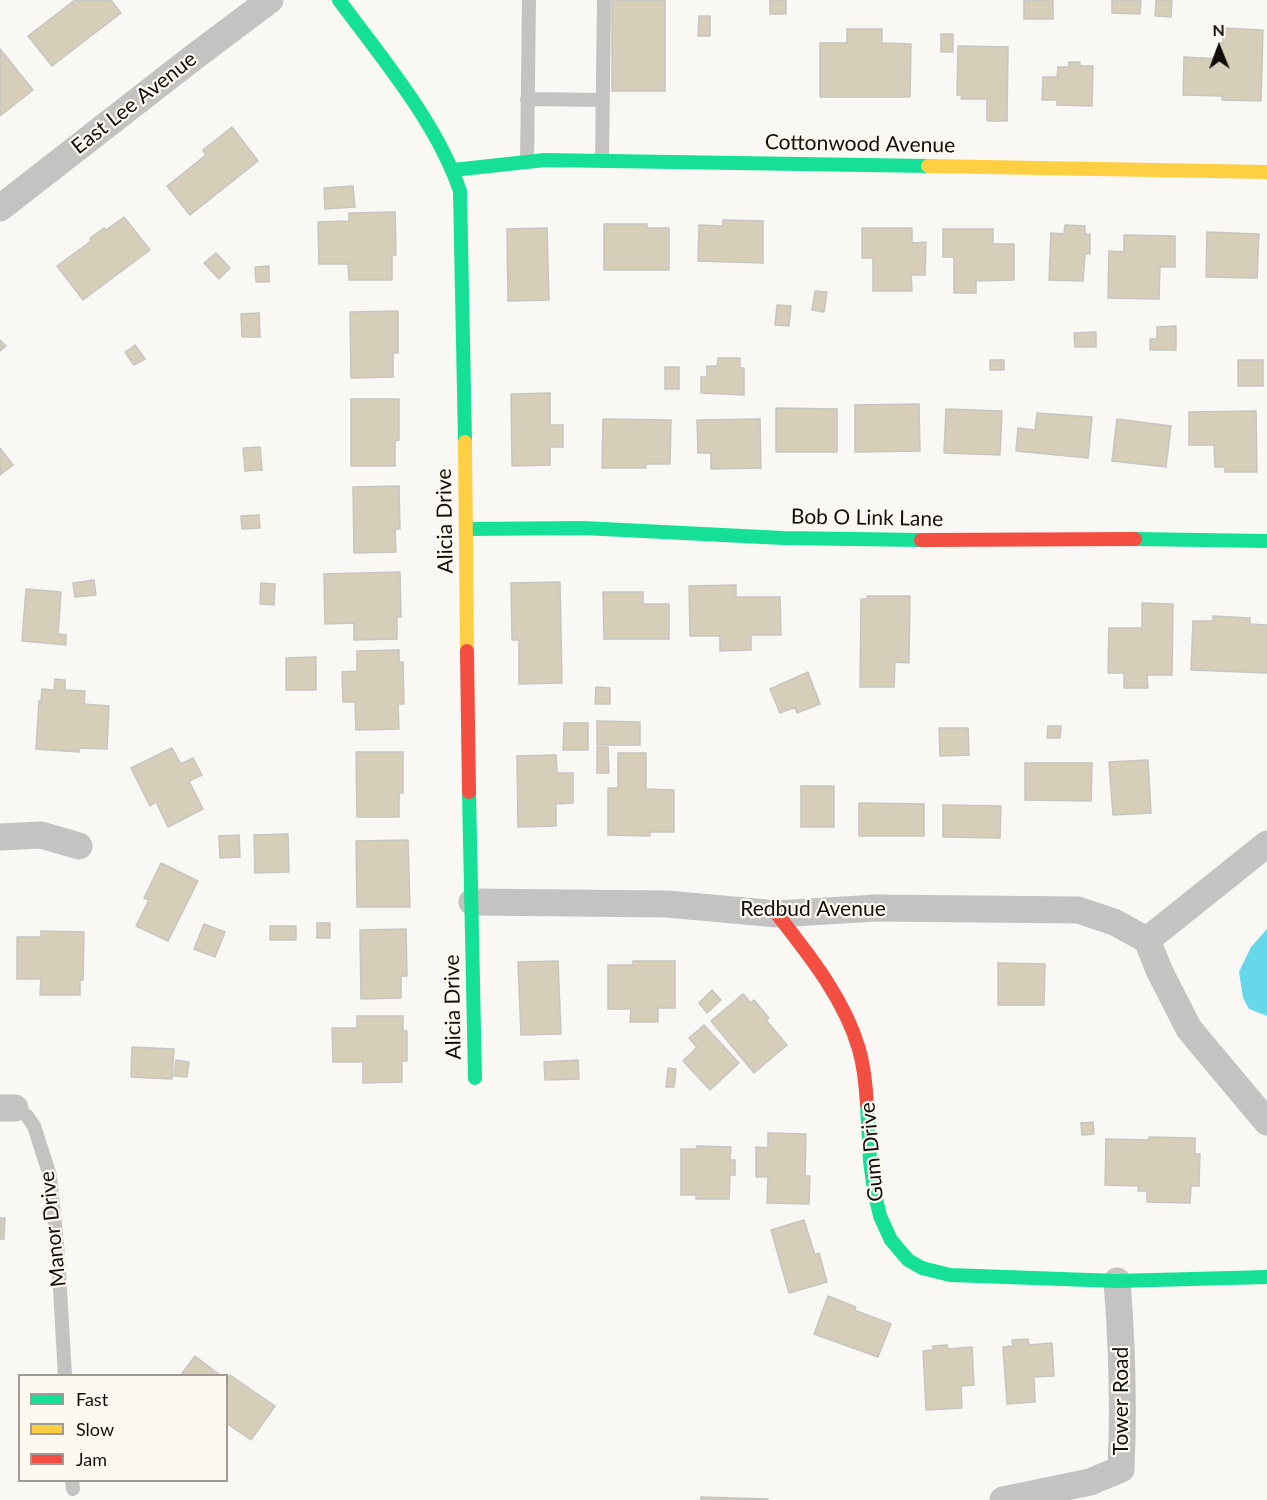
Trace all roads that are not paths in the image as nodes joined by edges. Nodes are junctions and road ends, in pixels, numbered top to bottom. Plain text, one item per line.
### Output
1 (270, 0) edge
2 (339, 0) edge
3 (529, 0) edge
4 (604, 0) edge
5 (527, 99) junction
6 (603, 100) junction
7 (602, 161) junction
8 (528, 162) junction
9 (453, 170) junction
10 (1267, 172) edge
11 (0, 208) edge
12 (467, 529) junction
13 (1267, 541) edge
14 (0, 837) edge
15 (1267, 844) edge
16 (79, 846) dead end
17 (472, 902) junction
18 (777, 914) junction
19 (1147, 940) junction
20 (475, 1078) dead end
21 (8, 1108) edge
22 (1267, 1122) edge
23 (1267, 1277) edge
24 (1117, 1281) junction
25 (65, 1374) edge
26 (1003, 1500) edge

1 - 11 street, East Lee Avenue
2 - 9 street, Alicia Drive
3 - 5 lane
4 - 6 lane
5 - 6 lane
5 - 8 lane
6 - 7 lane
7 - 8 street, Cottonwood Avenue
7 - 10 street, Cottonwood Avenue
8 - 9 street, Cottonwood Avenue
9 - 12 street, Alicia Drive
12 - 13 street, Bob O Link Lane
12 - 17 street, Alicia Drive
14 - 16 street
15 - 19 street
17 - 18 street, Redbud Avenue
17 - 20 street, Alicia Drive
18 - 19 street, Redbud Avenue
18 - 24 street, Gum Drive
19 - 22 street
21 - 25 lane, Manor Drive
23 - 24 street, Gum Drive
24 - 26 street, Tower Road

